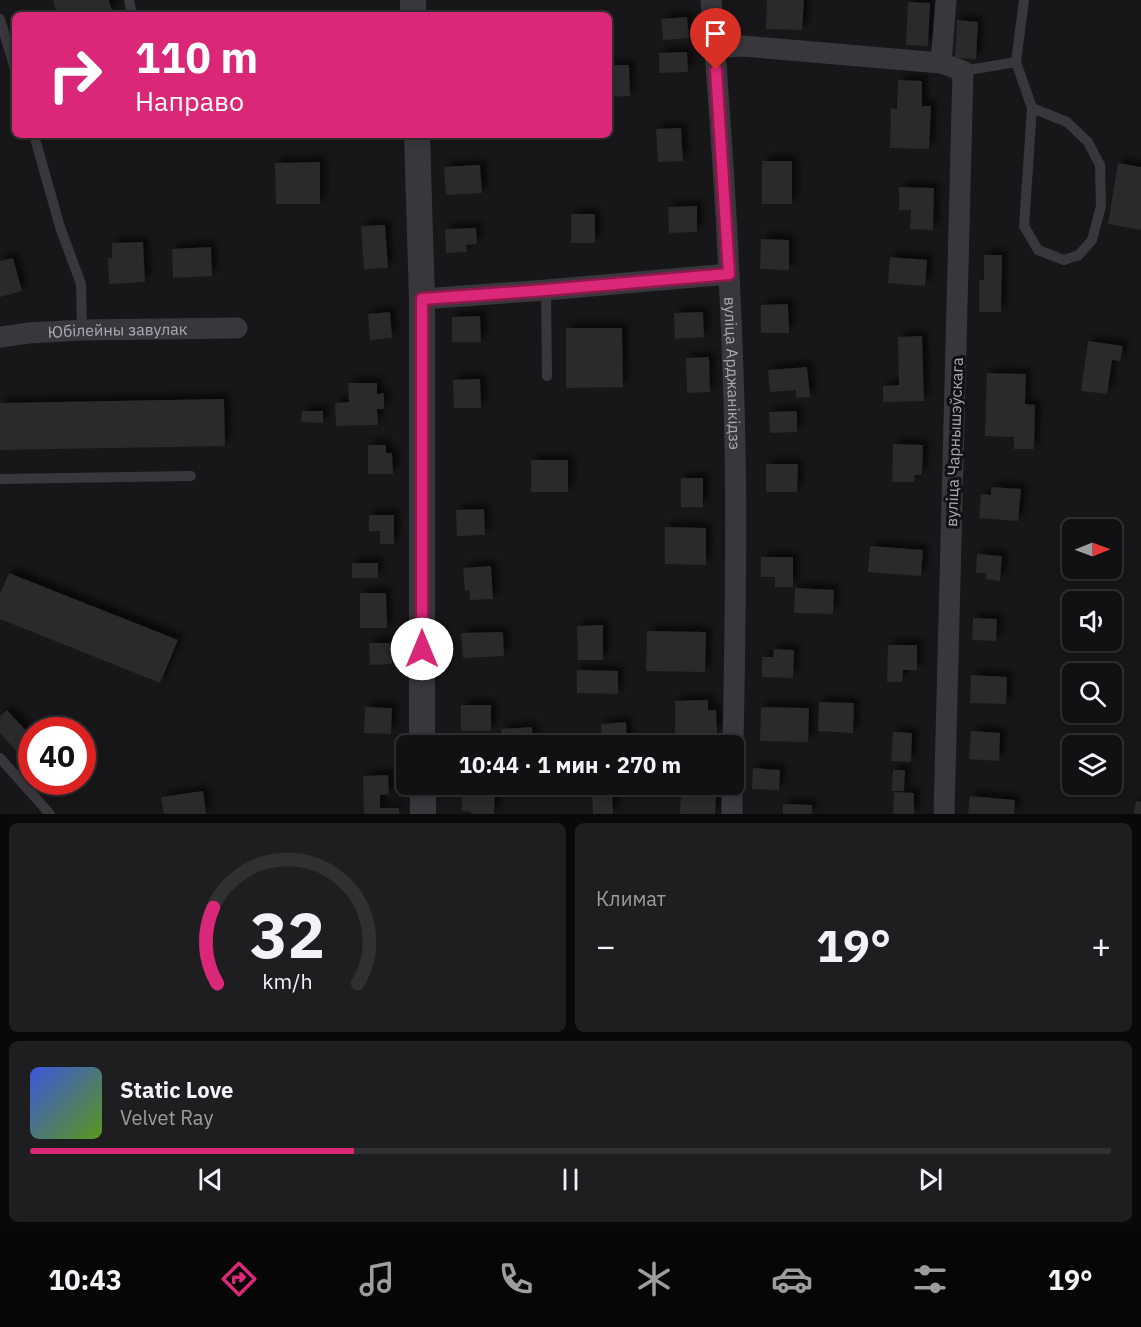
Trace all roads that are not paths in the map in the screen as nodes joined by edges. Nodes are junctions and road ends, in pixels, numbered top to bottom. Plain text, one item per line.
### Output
1 (711, 0) edge
2 (946, 0) edge
3 (1024, 0) edge
4 (0, 19) edge
5 (715, 48) junction
6 (12, 59) edge
7 (1016, 62) junction
8 (941, 63) junction
9 (963, 71) junction
10 (1032, 108) junction
11 (35, 138) edge
12 (417, 138) edge
13 (729, 274) junction
14 (546, 290) junction
15 (422, 299) junction
16 (237, 328) dead end
17 (82, 330) junction
18 (0, 338) edge
19 (548, 376) dead end
20 (191, 476) dead end
21 (0, 479) edge
22 (422, 735) edge
23 (733, 735) edge
24 (0, 758) edge
25 (423, 795) edge
26 (732, 795) edge
27 (50, 814) edge
28 (423, 814) edge
29 (732, 814) edge
30 (944, 814) edge

1 - 5 street, вуліца Арджанікідзэ
2 - 8 street
3 - 7 lane
4 - 6 lane
5 - 8 street
5 - 13 street, вуліца Арджанікідзэ
7 - 9 lane
7 - 10 lane
8 - 9 street
9 - 30 street, вуліца Чарнышэўскага
10 - 10 lane
11 - 17 lane
12 - 15 street
13 - 14 street
13 - 23 street, вуліца Арджанікідзэ
14 - 15 street
14 - 19 lane
15 - 22 street
16 - 17 street, Юбілейны завулак
17 - 18 street, Юбілейны завулак
20 - 21 lane
24 - 27 lane
25 - 28 street
26 - 29 street

